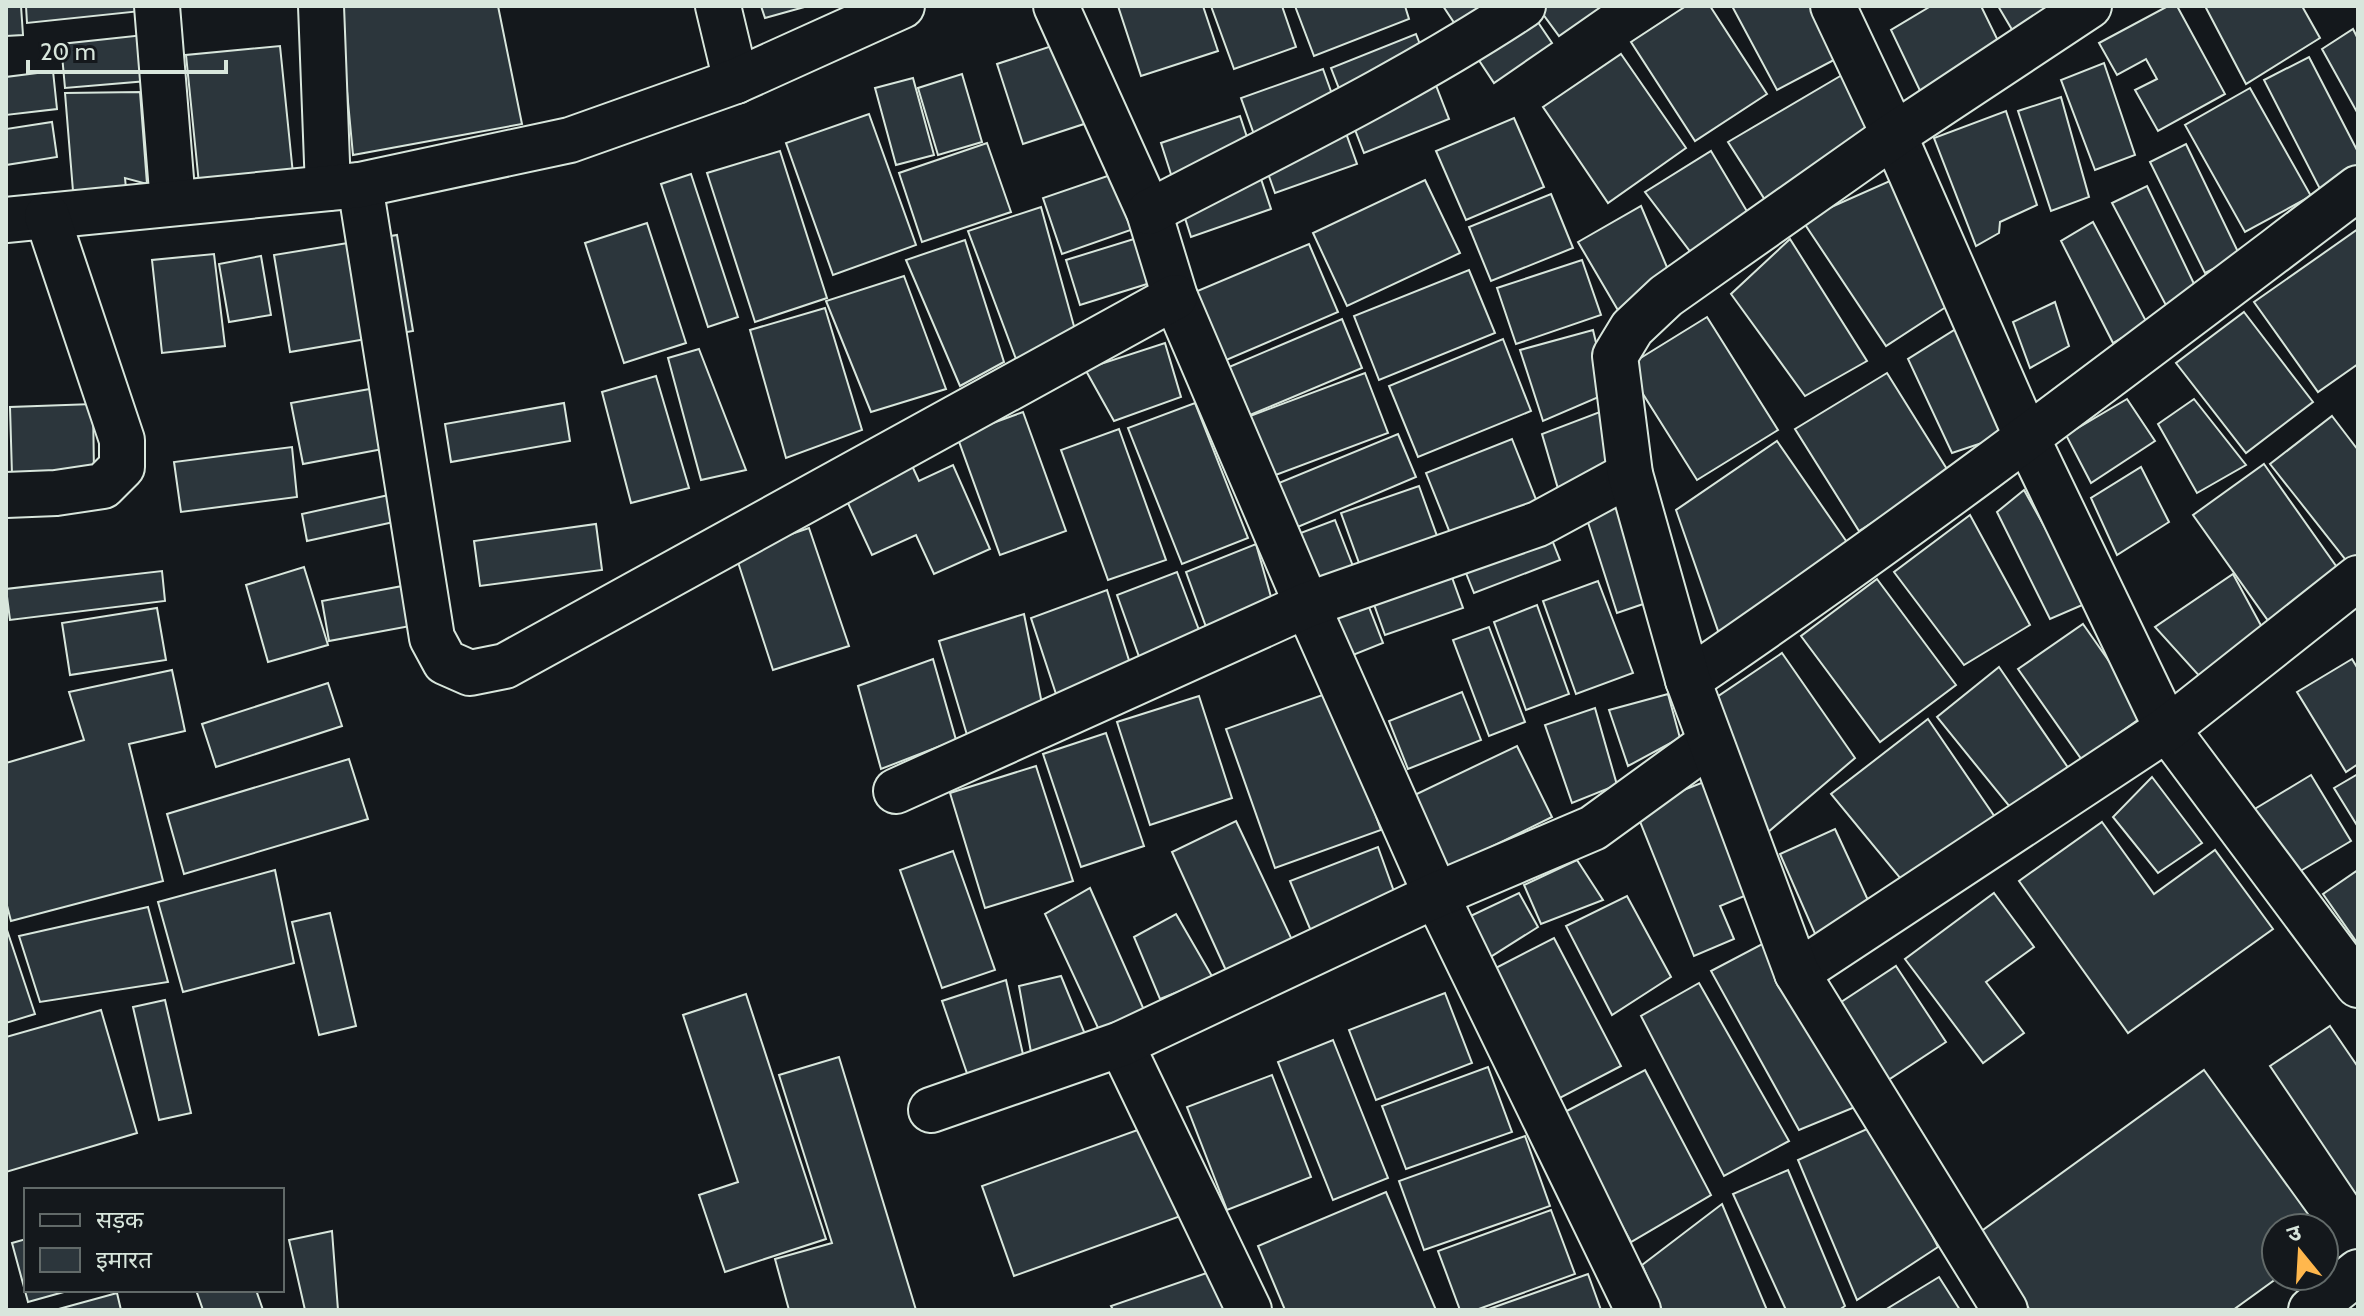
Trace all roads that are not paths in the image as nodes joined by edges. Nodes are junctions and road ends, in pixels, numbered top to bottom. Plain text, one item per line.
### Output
1 (157, 6) edge
2 (321, 6) edge
3 (718, 6) edge
4 (902, 6) edge
5 (1056, 6) edge
6 (1523, 6) edge
7 (1833, 6) edge
8 (2089, 6) edge
9 (736, 81) junction
10 (1894, 135) junction
11 (344, 186) junction
12 (2358, 188) edge
13 (173, 203) junction
14 (1149, 212) junction
15 (27, 218) edge
16 (1175, 297) junction
17 (2027, 438) junction
18 (1630, 474) junction
19 (6, 495) edge
20 (2358, 578) edge
21 (1307, 605) junction
22 (1688, 680) junction
23 (2167, 729) junction
24 (1710, 743) junction
25 (896, 791) dead end
26 (1436, 895) junction
27 (1797, 973) junction
28 (2358, 985) edge
29 (1121, 1044) junction
30 (931, 1110) dead end
31 (2358, 1272) edge
32 (1249, 1310) edge
33 (1638, 1310) edge
34 (2005, 1310) edge
35 (2311, 1310) edge

1 - 13 main road
2 - 11 main road
3 - 9 main road
4 - 9 main road
5 - 14 main road
6 - 14 main road
7 - 10 main road
8 - 10 main road
9 - 11 main road
10 - 17 main road
10 - 18 main road
11 - 13 main road
11 - 16 main road
12 - 17 main road
13 - 15 main road
14 - 16 main road
15 - 19 main road
16 - 21 main road
17 - 22 main road
17 - 23 main road
18 - 21 main road
18 - 22 main road
20 - 23 main road
21 - 25 main road
21 - 26 main road
22 - 24 main road
23 - 27 main road
23 - 28 main road
24 - 26 main road
24 - 27 main road
26 - 29 main road
26 - 33 main road
27 - 34 main road
29 - 30 main road
29 - 32 main road
31 - 35 main road

